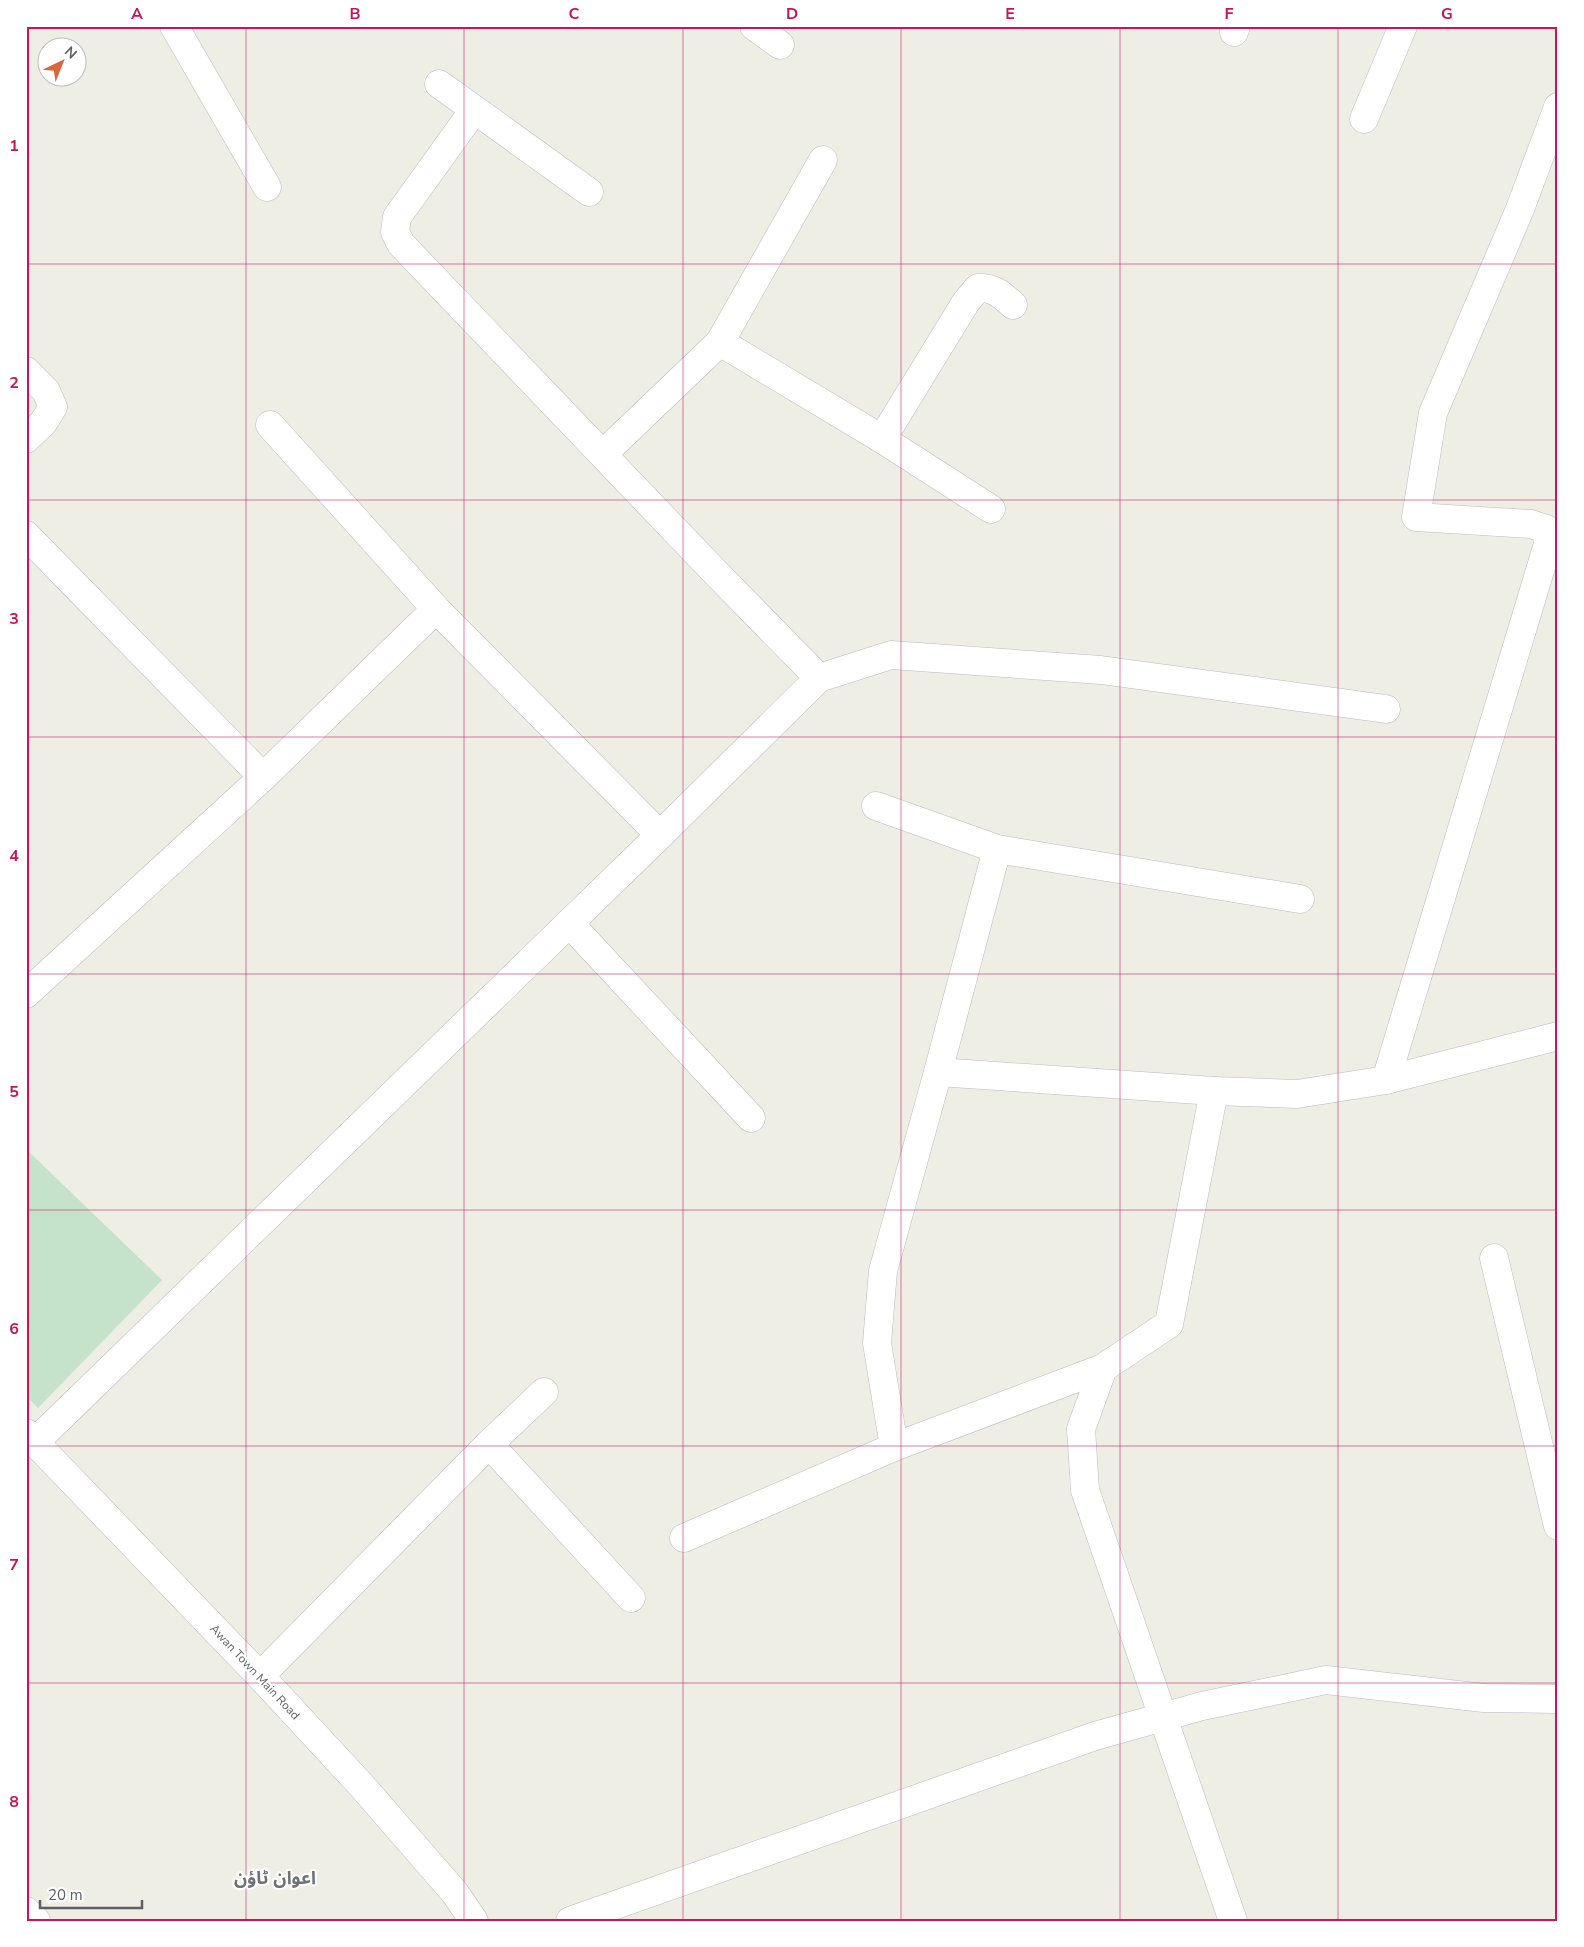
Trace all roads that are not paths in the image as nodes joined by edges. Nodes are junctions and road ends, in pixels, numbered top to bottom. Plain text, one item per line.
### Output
1 (174, 26) edge
2 (754, 26) edge
3 (1402, 26) edge
4 (780, 45) dead end
5 (439, 84) dead end
6 (1558, 107) edge
7 (474, 110) junction
8 (1364, 119) dead end
9 (823, 160) dead end
10 (267, 187) dead end
11 (589, 192) dead end
12 (1013, 305) dead end
13 (720, 342) junction
14 (26, 371) edge
15 (270, 425) dead end
16 (26, 439) edge
17 (882, 439) junction
18 (603, 454) junction
19 (991, 509) dead end
20 (26, 535) edge
21 (436, 609) junction
22 (819, 678) junction
23 (1386, 709) dead end
24 (263, 776) junction
25 (876, 806) dead end
26 (660, 834) junction
27 (997, 849) junction
28 (1300, 899) dead end
29 (568, 923) junction
30 (30, 983) edge
31 (1558, 1036) edge
32 (938, 1072) junction
33 (1386, 1080) junction
34 (1214, 1091) junction
35 (751, 1118) dead end
36 (1494, 1258) dead end
37 (1103, 1368) junction
38 (544, 1392) dead end
39 (31, 1437) edge
40 (489, 1444) junction
41 (894, 1447) junction
42 (1558, 1526) edge
43 (684, 1538) dead end
44 (631, 1598) dead end
45 (260, 1676) junction
46 (1558, 1699) edge
47 (1162, 1717) junction
48 (26, 1911) edge
49 (36, 1921) edge
50 (474, 1921) edge
51 (570, 1921) edge
52 (1233, 1921) edge

1 - 10 street
2 - 4 street
3 - 8 street
5 - 7 street
6 - 33 street
7 - 11 street
7 - 18 street
9 - 13 street
12 - 17 street
13 - 17 street
13 - 18 street
14 - 16 street
15 - 21 street
17 - 19 street
18 - 22 street
20 - 24 street
21 - 24 street
21 - 26 street
22 - 23 street
22 - 26 street
24 - 30 street
25 - 27 street
26 - 29 street
27 - 28 street
27 - 32 street
29 - 35 street
29 - 39 street
31 - 33 street
32 - 34 street
32 - 41 street
33 - 34 street
34 - 37 street
36 - 42 street
37 - 41 street
37 - 47 street
38 - 40 street
39 - 45 street, Awan Town Main Road
40 - 44 street
40 - 45 street
41 - 43 street
45 - 50 street, Awan Town Main Road
46 - 47 street
47 - 51 street
47 - 52 street
48 - 49 street

